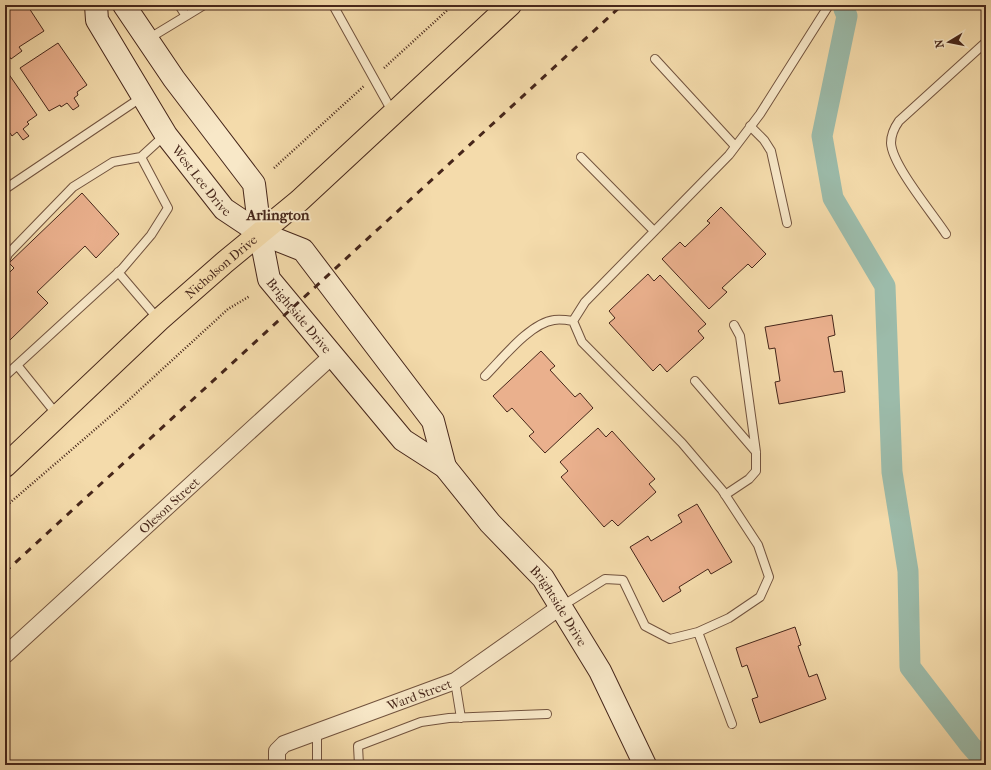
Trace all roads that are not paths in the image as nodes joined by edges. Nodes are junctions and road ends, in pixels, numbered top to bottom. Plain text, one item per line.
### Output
1 (96, 5) edge
2 (124, 5) edge
3 (179, 5) edge
4 (204, 5) edge
5 (333, 5) edge
6 (510, 5) edge
7 (829, 5) edge
8 (186, 16) junction
9 (147, 40) junction
10 (986, 42) edge
11 (655, 59) dead end
12 (142, 97) junction
13 (394, 114) junction
14 (750, 126) junction
15 (166, 135) junction
16 (736, 146) junction
17 (141, 157) junction
18 (581, 157) dead end
19 (5, 189) edge
20 (260, 222) junction
21 (787, 223) dead end
22 (654, 231) junction
23 (946, 234) dead end
24 (5, 261) edge
25 (118, 272) junction
26 (159, 320) junction
27 (573, 321) junction
28 (734, 325) dead end
29 (333, 355) junction
30 (17, 365) junction
31 (5, 376) edge
32 (485, 376) dead end
33 (695, 381) dead end
34 (58, 417) junction
35 (756, 452) junction
36 (5, 466) edge
37 (444, 467) junction
38 (725, 495) junction
39 (560, 607) junction
40 (698, 632) junction
41 (5, 655) edge
42 (455, 681) junction
43 (547, 714) dead end
44 (461, 718) junction
45 (732, 724) dead end
46 (317, 731) junction
47 (277, 765) edge
48 (317, 765) edge
49 (359, 765) edge
50 (645, 765) edge

1 - 12 main road, West Lee Drive
2 - 9 main road
3 - 8 lane
4 - 8 lane
5 - 13 lane
6 - 13 main road, Nicholson Drive
7 - 14 lane
8 - 9 lane
9 - 20 main road
10 - 23 lane
11 - 16 lane
12 - 15 main road, West Lee Drive
12 - 19 lane
13 - 20 main road, Nicholson Drive
14 - 16 lane
14 - 21 lane
15 - 17 lane
15 - 20 main road, West Lee Drive
16 - 22 lane
17 - 24 lane
17 - 25 lane
18 - 22 lane
20 - 26 main road, Nicholson Drive
20 - 29 main road, Brightside Drive
20 - 37 main road, Brightside Drive
22 - 27 lane
25 - 26 lane
25 - 30 lane
26 - 34 main road, Nicholson Drive
27 - 32 lane
27 - 38 lane
28 - 35 lane
29 - 37 main road, Brightside Drive
29 - 41 street, Oleson Street
30 - 31 lane
30 - 34 lane
33 - 35 lane
34 - 36 main road, Nicholson Drive
35 - 38 lane
37 - 39 main road, Brightside Drive
38 - 40 lane
39 - 40 lane
39 - 42 street, Ward Street
39 - 50 main road, Brightside Drive
40 - 45 lane
42 - 44 lane
42 - 46 street, Ward Street
43 - 44 lane
44 - 49 lane
46 - 47 street, Ward Street
46 - 48 lane

